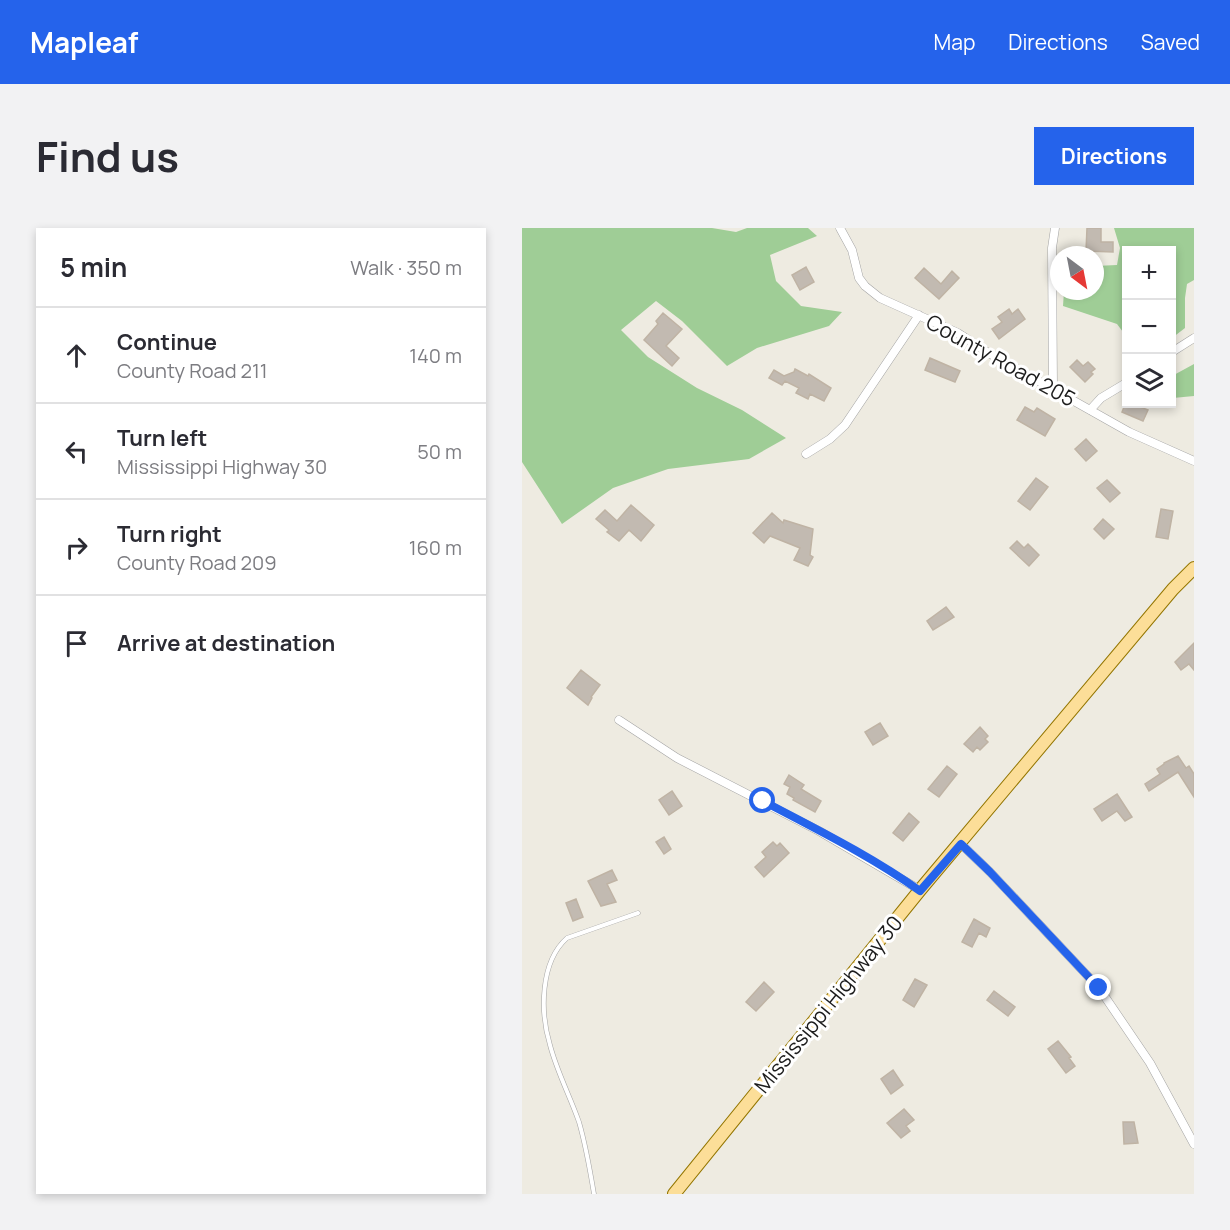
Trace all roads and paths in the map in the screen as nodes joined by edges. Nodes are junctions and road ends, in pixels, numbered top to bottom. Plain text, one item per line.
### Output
1 (840, 228) edge
2 (1055, 228) edge
3 (919, 315) junction
4 (1194, 338) edge
5 (1176, 349) edge
6 (1122, 385) edge
7 (1053, 388) junction
8 (1090, 410) junction
9 (806, 454) dead end
10 (1194, 461) edge
11 (1194, 568) edge
12 (619, 720) dead end
13 (961, 844) junction
14 (920, 891) junction
15 (638, 913) dead end
16 (1194, 1144) edge
17 (594, 1194) edge
18 (674, 1194) edge

1 - 3 street, County Road 205
2 - 7 street
3 - 7 street, County Road 205
3 - 9 street
4 - 5 street
6 - 8 street
7 - 8 street, County Road 205
8 - 10 street, County Road 205
11 - 13 main road, Mississippi Highway 30
12 - 14 street
13 - 14 main road, Mississippi Highway 30
13 - 16 street
14 - 18 main road, Mississippi Highway 30
15 - 17 lane

